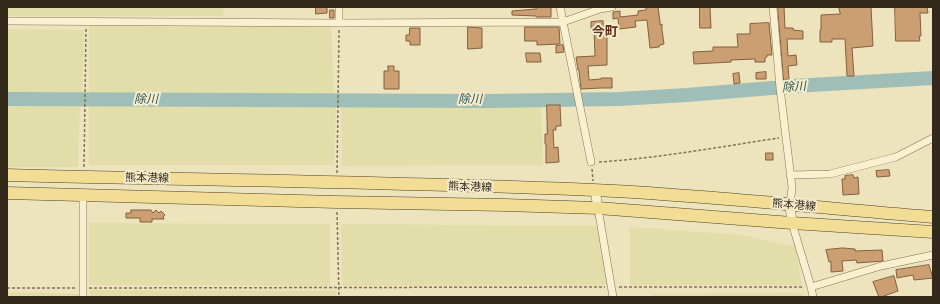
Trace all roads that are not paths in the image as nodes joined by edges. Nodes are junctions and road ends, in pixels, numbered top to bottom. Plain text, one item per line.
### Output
1 (339, 7) edge
2 (560, 7) edge
3 (612, 7) edge
4 (773, 7) edge
5 (7, 21) edge
6 (563, 22) junction
7 (339, 23) junction
8 (933, 138) edge
9 (591, 162) road end
10 (7, 175) edge
11 (790, 175) junction
12 (84, 177) junction
13 (337, 182) junction
14 (595, 190) junction
15 (7, 194) edge
16 (83, 196) junction
17 (336, 202) junction
18 (790, 205) junction
19 (598, 208) junction
20 (933, 217) edge
21 (792, 223) junction
22 (933, 232) edge
23 (933, 255) edge
24 (811, 287) junction
25 (83, 297) edge
26 (613, 297) edge
27 (813, 297) edge

1 - 7 street
2 - 6 street
3 - 6 street
4 - 11 street
5 - 7 street
6 - 7 street
6 - 9 street
8 - 11 street
10 - 12 main road, 熊本港線
11 - 18 street
12 - 13 main road, 熊本港線
12 - 16 main road
13 - 14 main road, 熊本港線
13 - 17 main road
14 - 18 main road, 熊本港線
14 - 19 street
15 - 16 main road, 熊本港線
16 - 17 main road, 熊本港線
16 - 25 street
17 - 19 main road, 熊本港線
18 - 20 main road, 熊本港線
18 - 21 street
19 - 21 main road, 熊本港線
19 - 26 street
21 - 22 main road, 熊本港線
21 - 24 street
23 - 24 street
24 - 27 street

